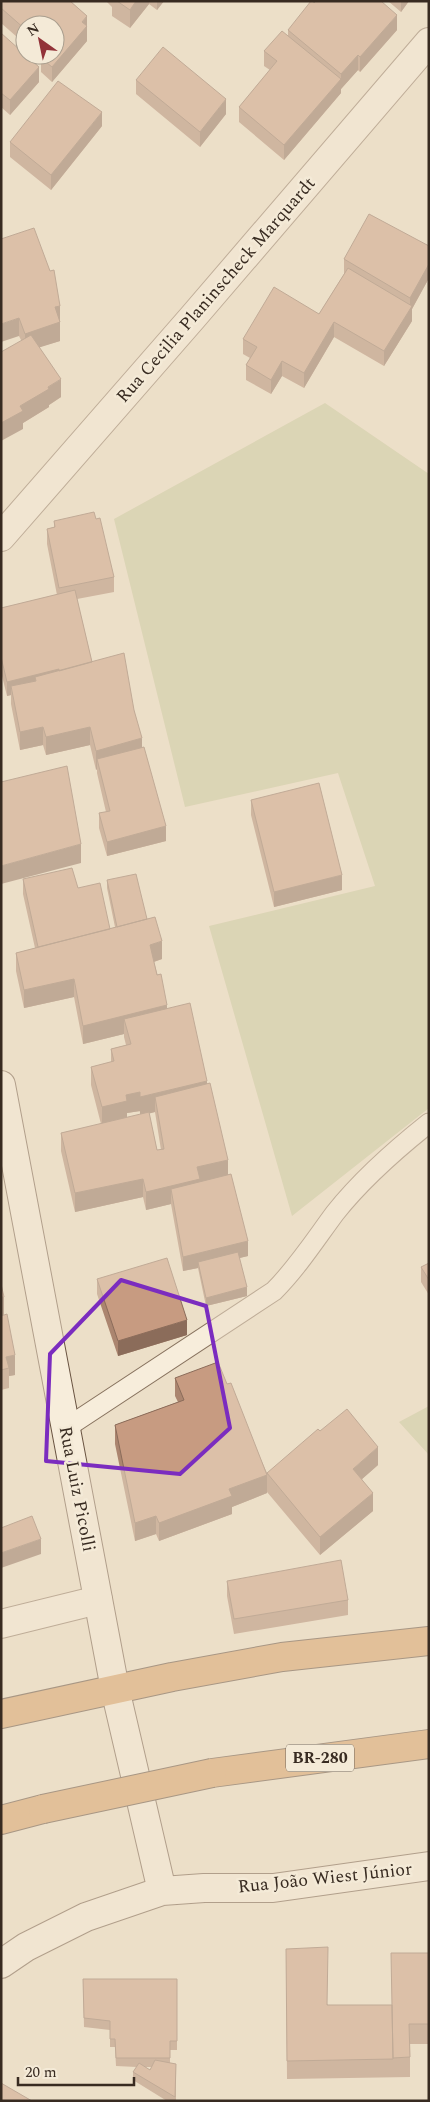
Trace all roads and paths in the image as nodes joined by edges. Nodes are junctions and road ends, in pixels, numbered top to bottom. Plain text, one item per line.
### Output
1 (429, 42) edge
2 (1, 537) edge
3 (1, 1085) edge
4 (429, 1123) edge
5 (66, 1428) junction
6 (98, 1600) junction
7 (1, 1624) edge
8 (429, 1642) edge
9 (115, 1689) junction
10 (1, 1714) edge
11 (429, 1744) edge
12 (1, 1820) edge
13 (429, 1866) edge
14 (162, 1891) junction
15 (1, 1964) edge

1 - 2 street, Rua Cecilia Planinscheck Marquardt
3 - 5 street, Rua Luiz Picolli
4 - 5 lane
5 - 6 street, Rua Luiz Picolli
6 - 7 street
6 - 9 street, Rua Luiz Picolli
8 - 9 highway
9 - 10 highway
9 - 14 street, Rua Luiz Picolli
11 - 12 highway, BR-280, bridge
13 - 14 street, Rua João Wiest Júnior
14 - 15 street, Rua João Wiest Júnior

